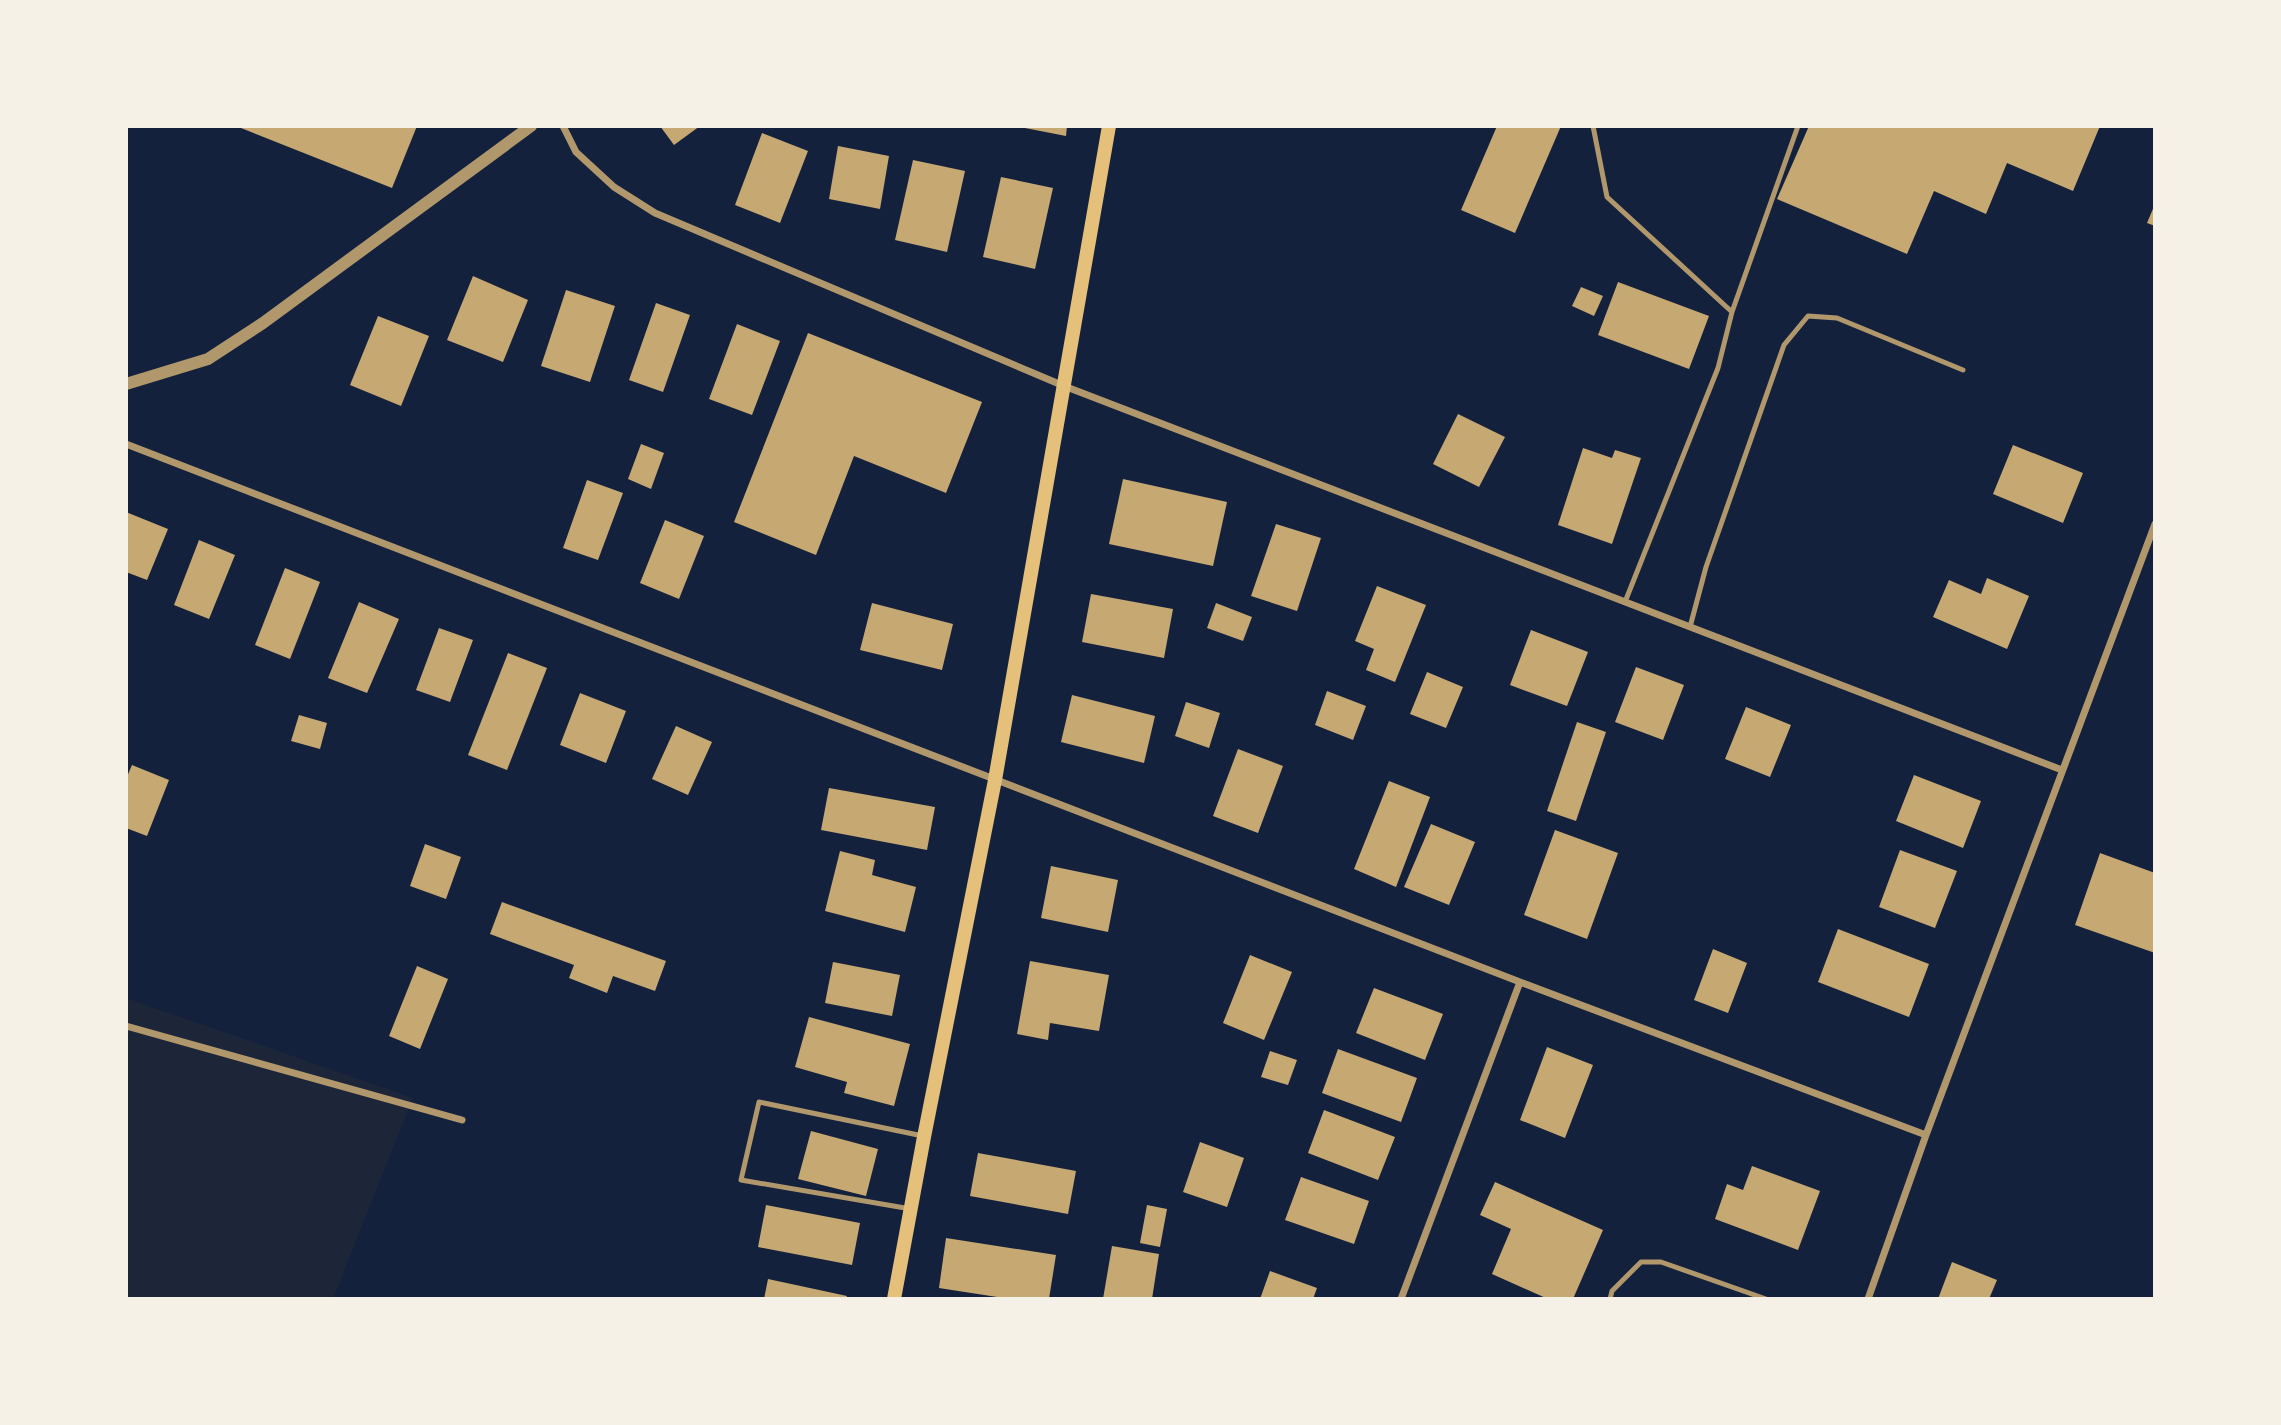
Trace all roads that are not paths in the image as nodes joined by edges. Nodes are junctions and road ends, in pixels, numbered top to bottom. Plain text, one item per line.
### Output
1 (531, 126) edge
2 (563, 126) edge
3 (1109, 126) edge
4 (1593, 126) edge
5 (1798, 126) edge
6 (1732, 312) junction
7 (1963, 370) dead end
8 (126, 384) edge
9 (1064, 386) junction
10 (126, 444) edge
11 (2155, 524) edge
12 (1625, 602) junction
13 (1690, 627) junction
14 (2062, 770) junction
15 (995, 780) junction
16 (1520, 982) junction
17 (126, 1027) edge
18 (463, 1120) dead end
19 (1926, 1135) junction
20 (924, 1137) junction
21 (911, 1209) junction
22 (894, 1299) edge
23 (1401, 1299) edge
24 (1610, 1299) edge
25 (1766, 1299) edge
26 (1868, 1299) edge

1 - 8 street
2 - 9 street
3 - 9 main road
4 - 6 lane
5 - 6 lane
6 - 12 lane
7 - 13 lane
9 - 12 street
9 - 15 main road
10 - 15 street
11 - 14 street
12 - 13 street
13 - 14 street
14 - 19 street
15 - 16 street
15 - 20 main road
16 - 19 street
16 - 23 street
17 - 18 street
19 - 26 street
20 - 21 main road
20 - 21 lane
21 - 22 main road
24 - 25 lane

